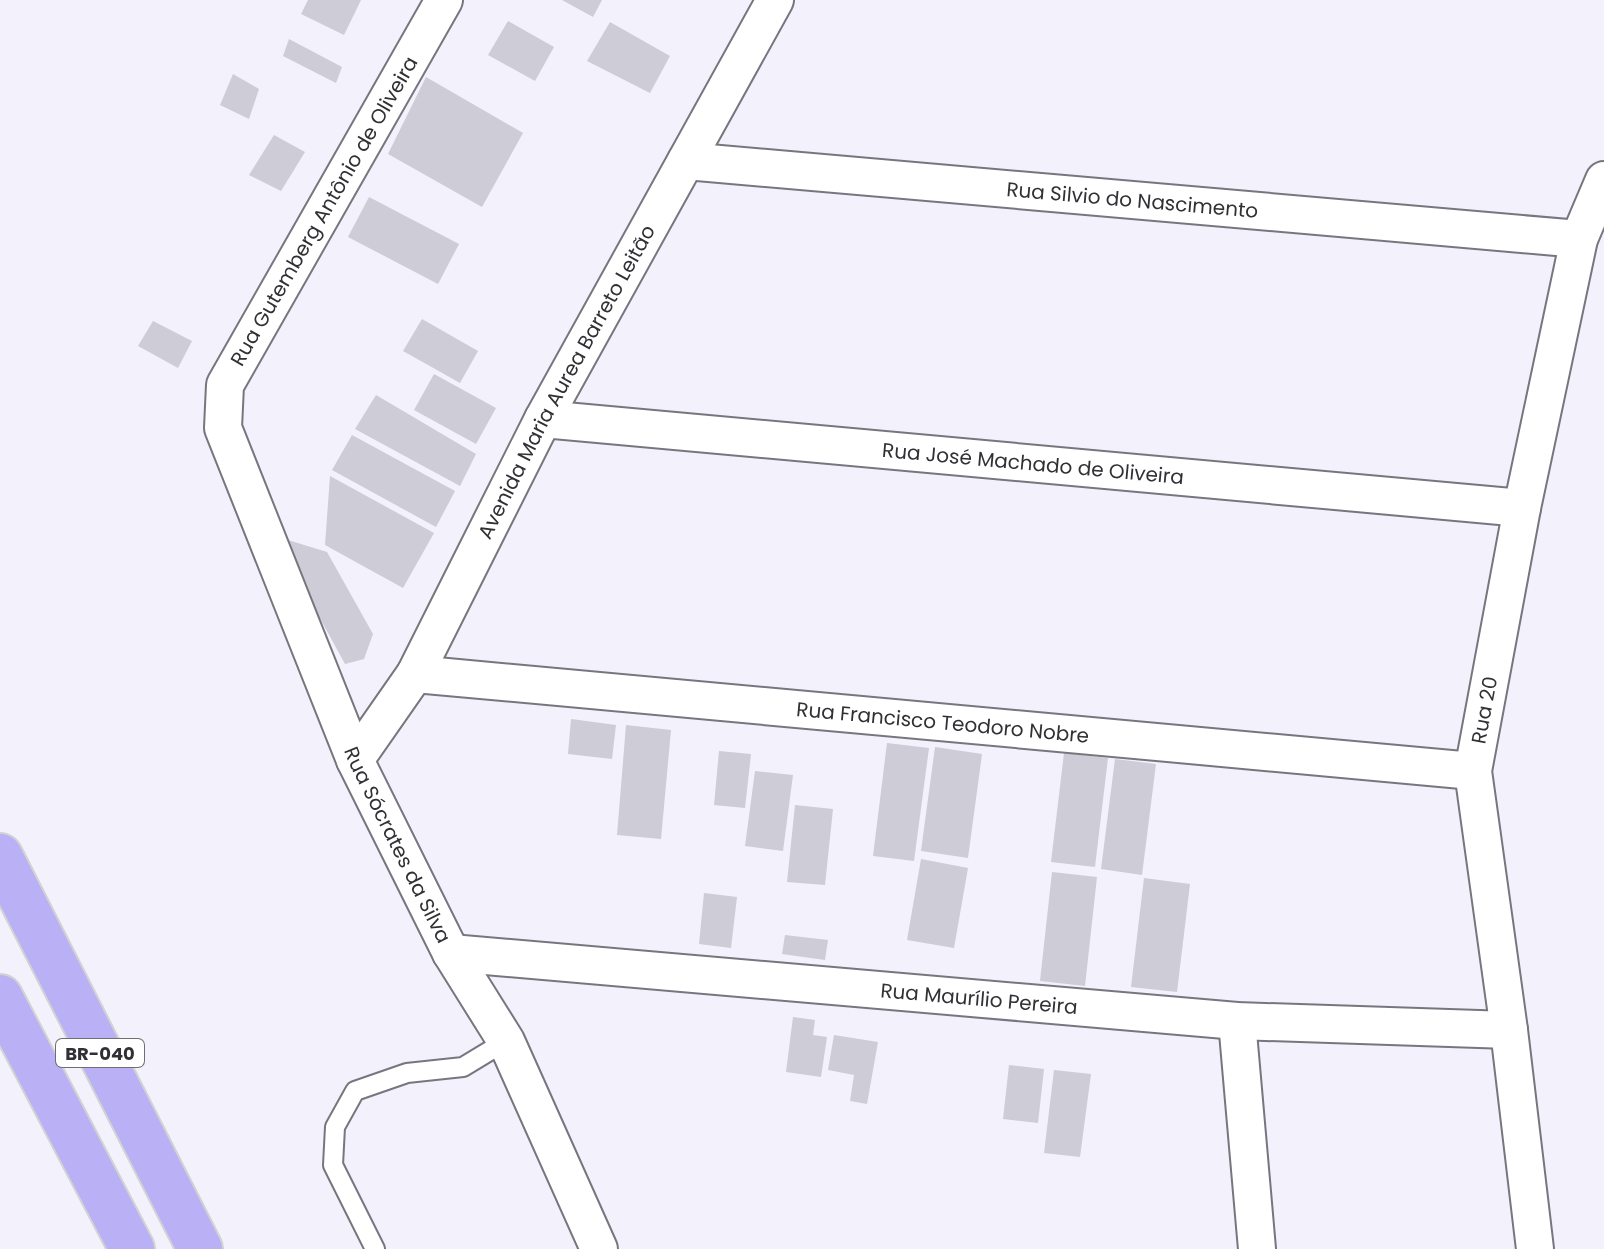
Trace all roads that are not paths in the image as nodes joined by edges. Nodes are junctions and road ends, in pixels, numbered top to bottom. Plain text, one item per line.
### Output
1 (444, 0) edge
2 (775, 0) edge
3 (686, 161) junction
4 (1604, 180) edge
5 (1579, 239) junction
6 (543, 419) junction
7 (223, 428) joint
8 (1522, 508) junction
9 (415, 674) junction
10 (355, 760) junction
11 (1473, 771) junction
12 (0, 856) edge
13 (451, 953) junction
14 (0, 997) edge
15 (1237, 1021) junction
16 (1509, 1030) junction
17 (506, 1041) junction
18 (132, 1249) edge
19 (200, 1249) edge
20 (375, 1249) edge
21 (599, 1249) edge
22 (1257, 1249) edge
23 (1535, 1249) edge

1 - 7 street, Rua Gutemberg Antônio de Oliveira
2 - 3 street, Avenida Maria Aurea Barreto Leitão
3 - 5 street, Rua Silvio do Nascimento
3 - 6 street, Avenida Maria Aurea Barreto Leitão
4 - 5 street, Rua 20
5 - 8 street, Rua 20
6 - 8 street, Rua José Machado de Oliveira
6 - 9 street, Avenida Maria Aurea Barreto Leitão
7 - 10 street, Rua Sócrates da Silva
8 - 11 street, Rua 20
9 - 10 street, Avenida Maria Aurea Barreto Leitão
9 - 11 street, Rua Francisco Teodoro Nobre
10 - 13 street, Rua Sócrates da Silva
11 - 16 street, Rua 20
12 - 19 highway, BR-040
13 - 15 street, Rua Maurílio Pereira
13 - 17 street, Rua Sócrates da Silva
14 - 18 highway, BR-040
15 - 16 street, Rua Maurílio Pereira
15 - 22 street
16 - 23 street, Rua 20
17 - 20 lane
17 - 21 street, Rua Sócrates da Silva

